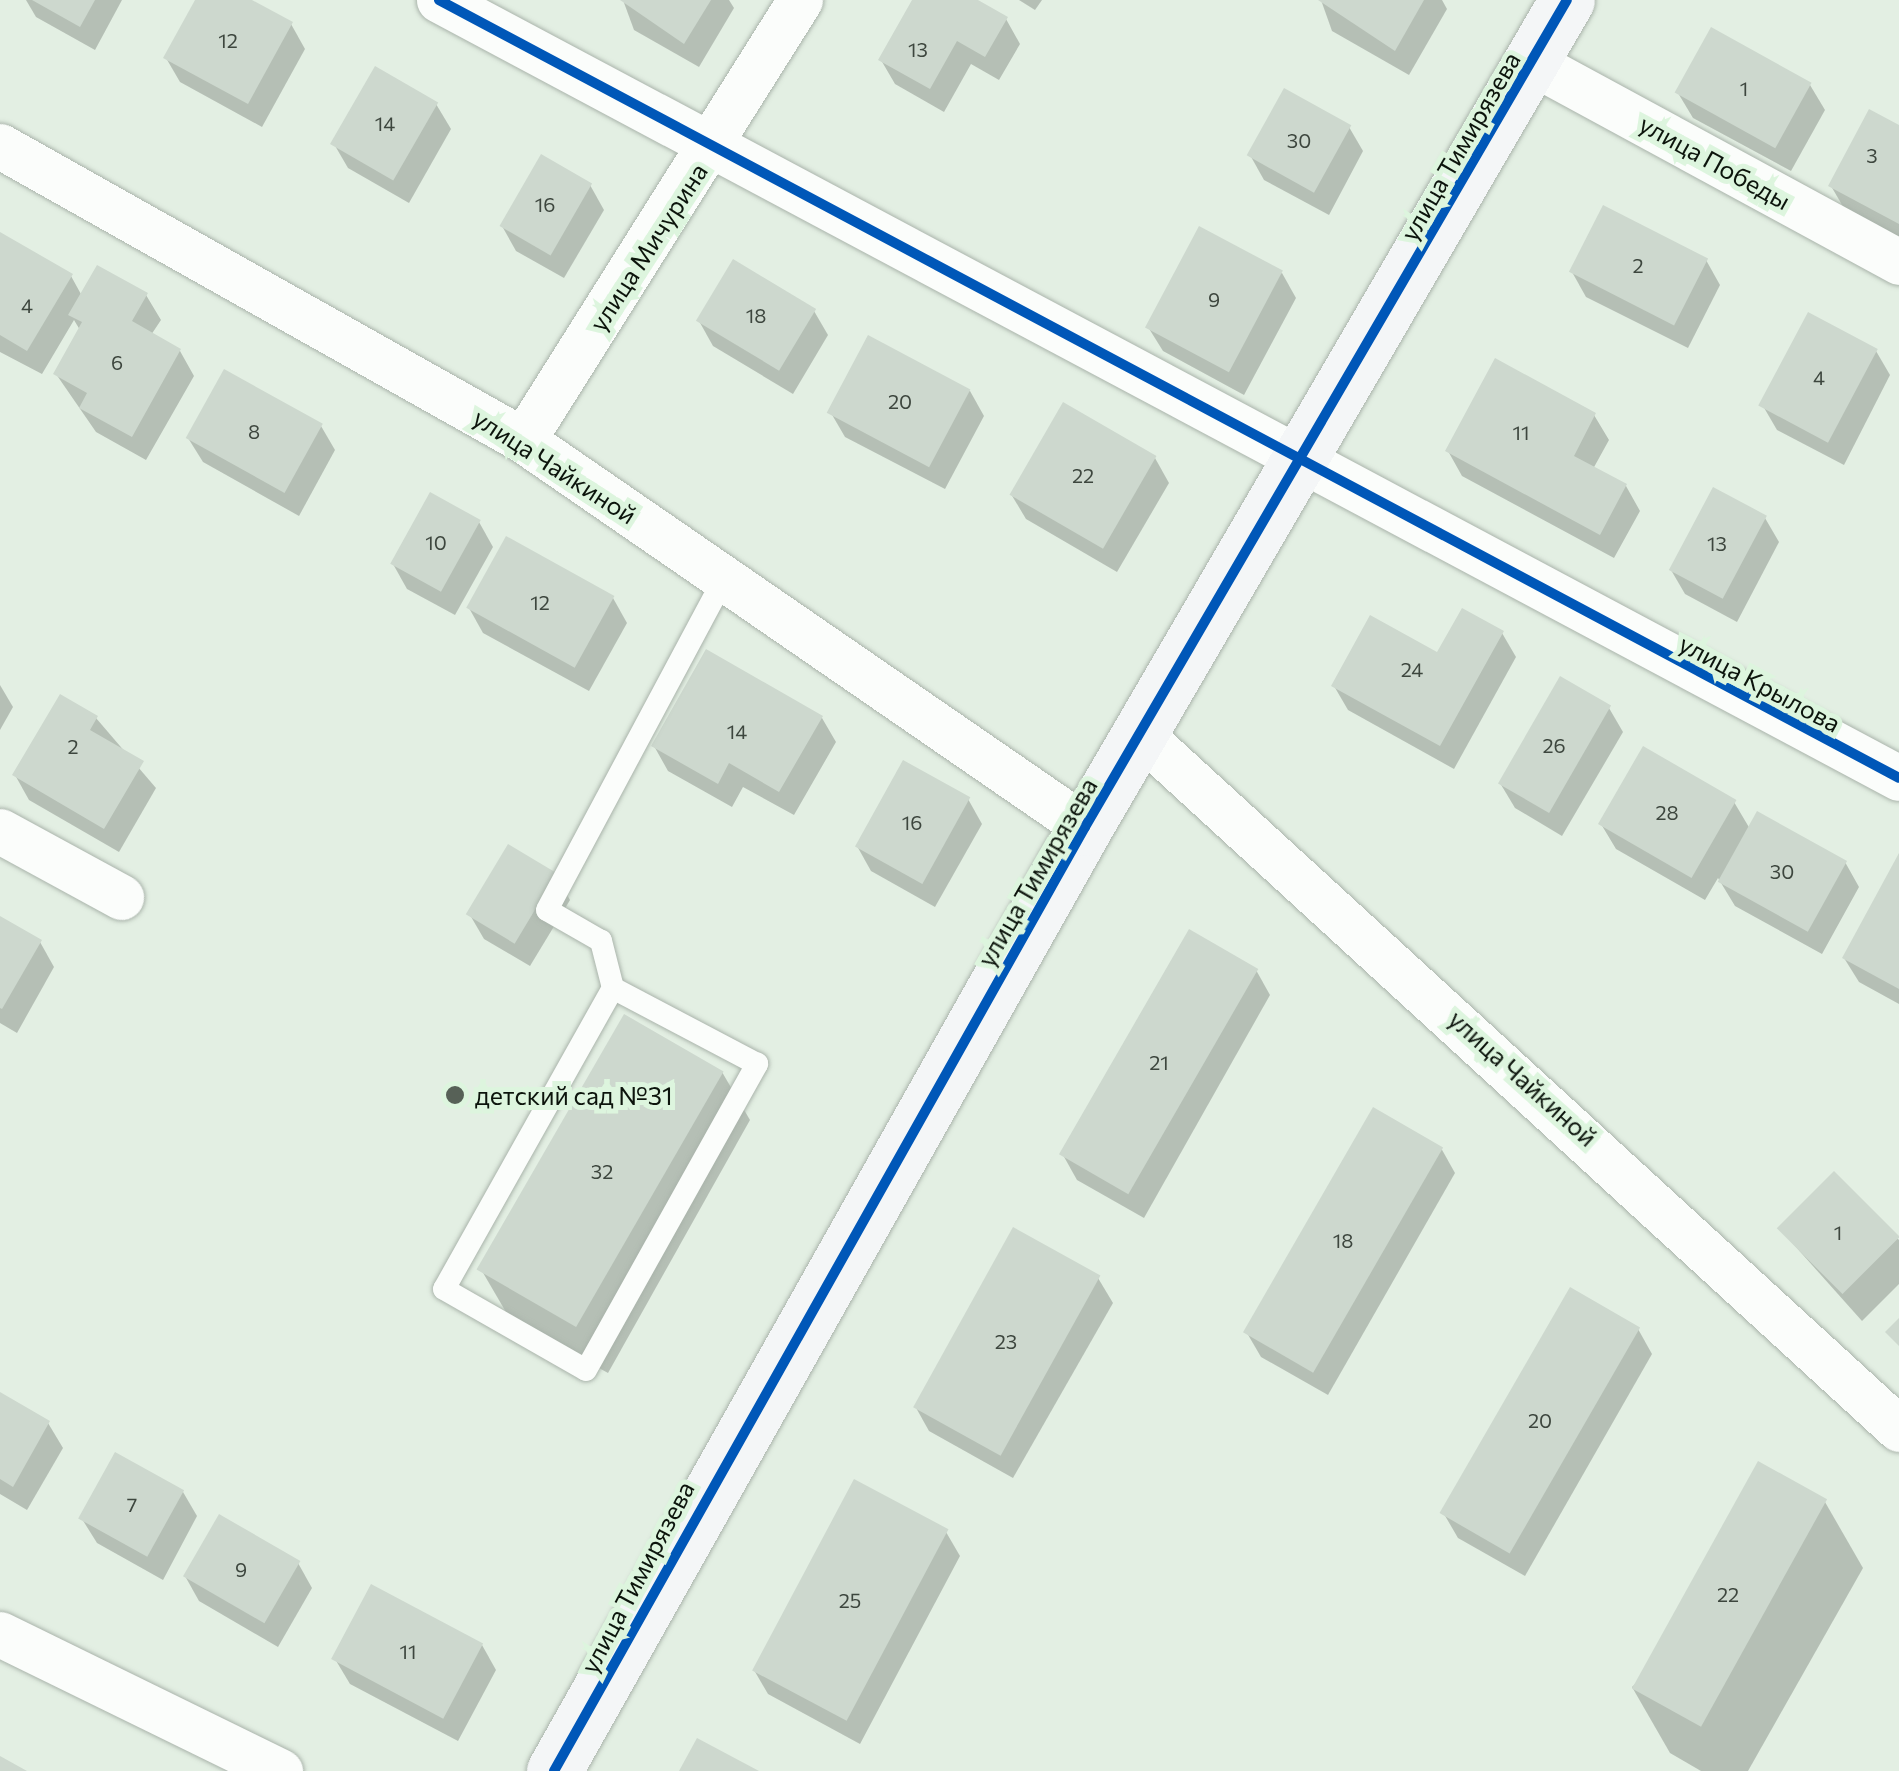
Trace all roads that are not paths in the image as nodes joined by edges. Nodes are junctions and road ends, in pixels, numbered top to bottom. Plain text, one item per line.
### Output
1 (439, 0) edge
2 (800, 0) edge
3 (1568, 0) edge
4 (1531, 62) junction
5 (0, 146) edge
6 (710, 149) junction
7 (1899, 262) edge
8 (523, 440) junction
9 (1301, 464) junction
10 (724, 578) junction
11 (1140, 734) junction
12 (1899, 778) edge
13 (1085, 827) junction
14 (0, 830) edge
15 (120, 897) dead end
16 (613, 988) junction
17 (1899, 1429) edge
18 (0, 1634) edge
19 (280, 1771) edge
20 (554, 1771) edge

1 - 6 street, улица Крылова
2 - 6 street, улица Мичурина
3 - 4 street, улица Тимирязева
4 - 7 street, улица Победы
4 - 9 street, улица Тимирязева
5 - 8 street, улица Чайкиной
6 - 8 street, улица Мичурина
6 - 9 street, улица Крылова
8 - 10 street, улица Чайкиной
9 - 11 street, улица Тимирязева
9 - 12 street, улица Крылова
10 - 13 street, улица Чайкиной
10 - 16 lane
11 - 13 street, улица Тимирязева
11 - 17 street, улица Чайкиной
13 - 20 street, улица Тимирязева
14 - 15 street
16 - 16 lane
18 - 19 street

